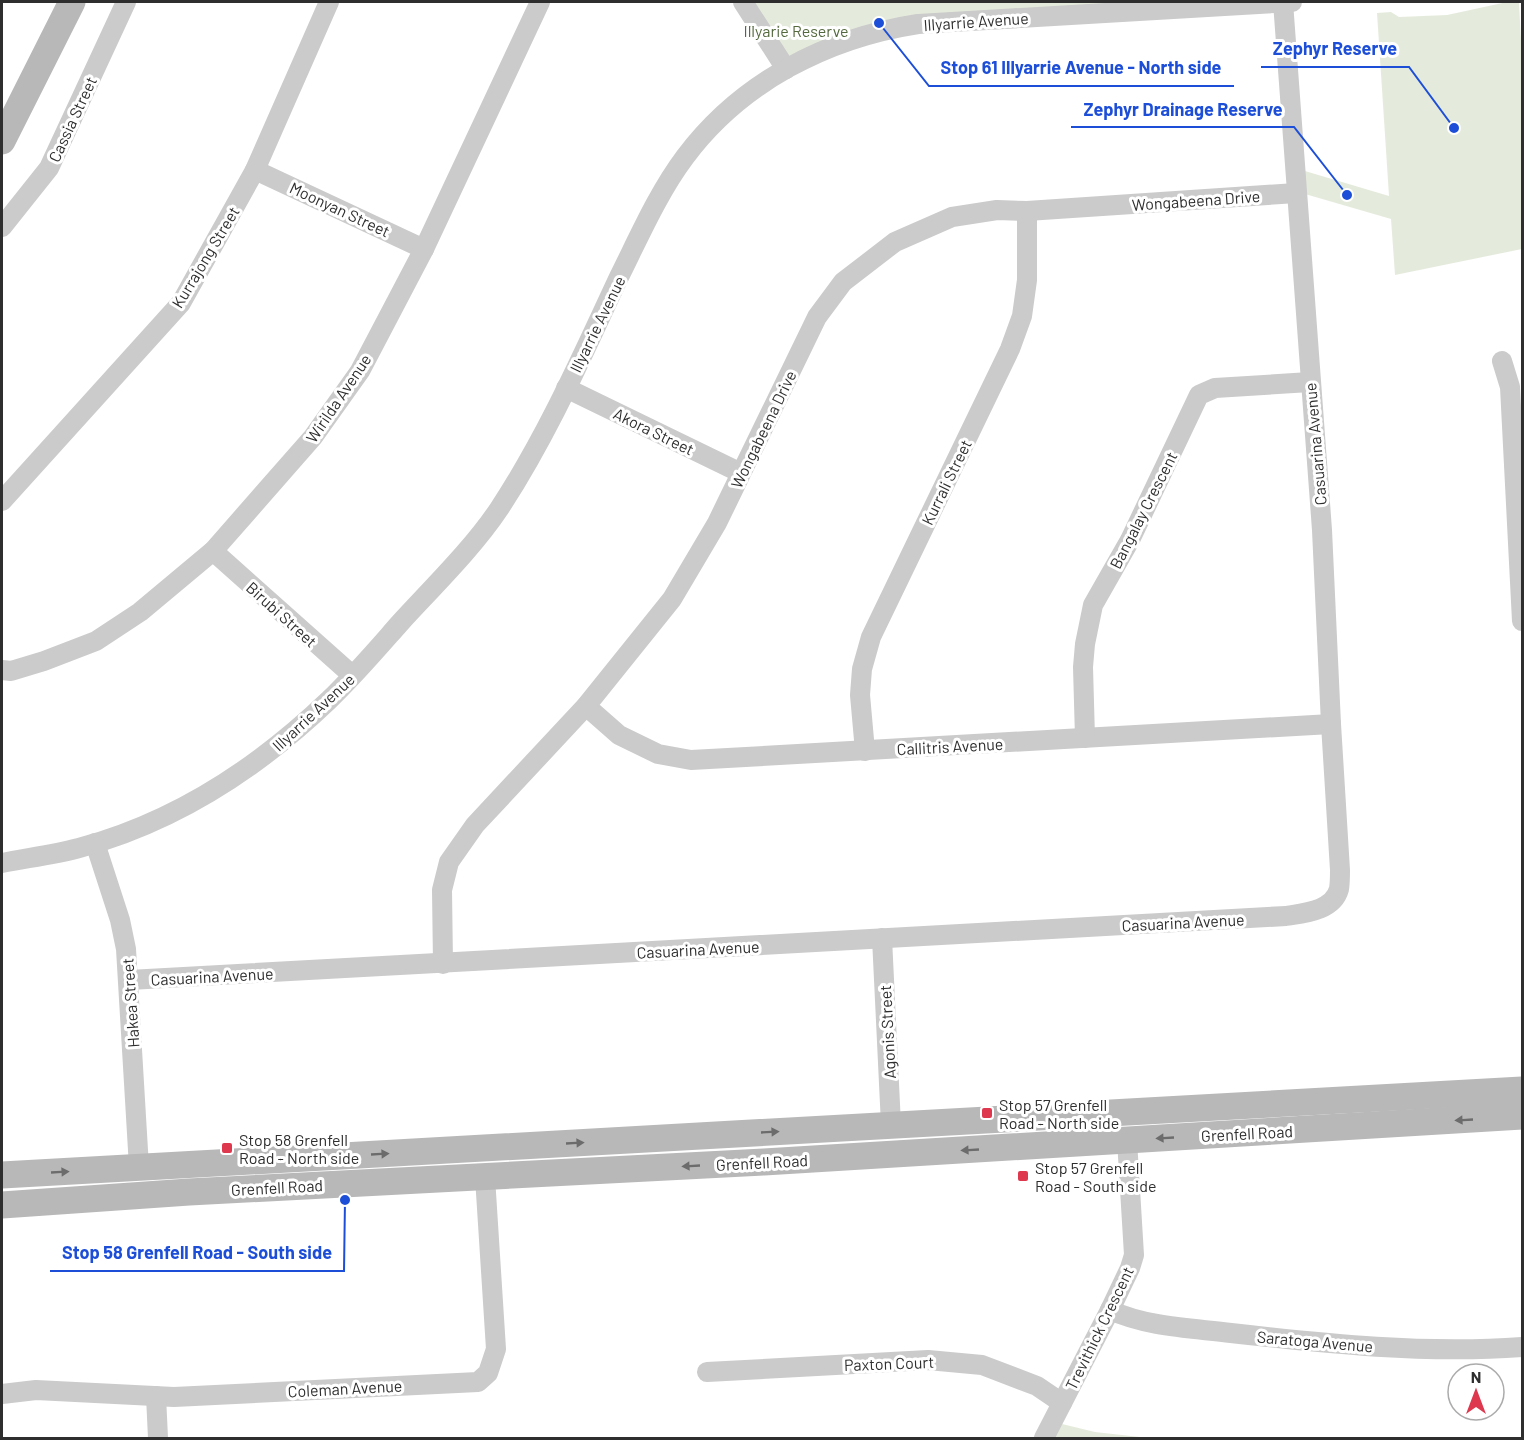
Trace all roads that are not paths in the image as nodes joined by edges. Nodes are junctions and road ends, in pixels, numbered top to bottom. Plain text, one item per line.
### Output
1 (72, 2) edge
2 (126, 2) edge
3 (540, 2) edge
4 (743, 2) edge
5 (1283, 2) edge
6 (1292, 2) edge
7 (324, 3) edge
8 (786, 69) junction
9 (2, 141) edge
10 (255, 170) junction
11 (1296, 193) junction
12 (1027, 211) junction
13 (2, 227) edge
14 (424, 249) junction
15 (1502, 361) dead end
16 (1310, 382) junction
17 (566, 388) junction
18 (741, 473) junction
19 (2, 501) edge
20 (213, 551) junction
21 (1522, 621) edge
22 (2, 670) edge
23 (352, 675) junction
24 (586, 706) junction
25 (1330, 724) junction
26 (1085, 738) junction
27 (865, 751) junction
28 (95, 843) junction
29 (2, 863) edge
30 (882, 938) junction
31 (443, 964) junction
32 (129, 980) junction
33 (1522, 1090) edge
34 (1125, 1112) junction
35 (1522, 1116) edge
36 (891, 1125) junction
37 (1127, 1140) junction
38 (484, 1148) junction
39 (892, 1154) junction
40 (139, 1167) junction
41 (2, 1175) edge
42 (485, 1177) junction
43 (2, 1205) edge
44 (1110, 1310) junction
45 (1522, 1347) edge
46 (707, 1372) dead end
47 (2, 1394) edge
48 (156, 1396) junction
49 (1062, 1403) junction
50 (158, 1438) edge
51 (1044, 1438) edge

1 - 9 main road
2 - 13 street, Cassia Street
3 - 14 street, Wirilda Avenue
4 - 8 street
5 - 6 street, Illyarrie Avenue
5 - 8 street, Illyarrie Avenue
5 - 11 street, Casuarina Avenue
7 - 10 street, Kurrajong Street
8 - 17 street, Illyarrie Avenue
10 - 14 street, Moonyan Street
10 - 19 street, Kurrajong Street
11 - 12 street, Wongabeena Drive
11 - 16 street, Casuarina Avenue
12 - 18 street, Wongabeena Drive
12 - 27 street, Kurrali Street
14 - 20 street, Wirilda Avenue
15 - 21 street
16 - 25 street, Casuarina Avenue
16 - 26 street, Bangalay Crescent
17 - 18 street, Akora Street
17 - 23 street, Illyarrie Avenue
18 - 24 street, Wongabeena Drive
20 - 22 street, Wirilda Avenue
20 - 23 street, Birubi Street
23 - 28 street, Illyarrie Avenue
24 - 27 street, Callitris Avenue
24 - 31 street, Wongabeena Drive
25 - 26 street, Callitris Avenue
25 - 30 street, Casuarina Avenue
26 - 27 street, Callitris Avenue
28 - 29 street, Illyarrie Avenue
28 - 32 street, Hakea Street
30 - 31 street, Casuarina Avenue
30 - 36 street, Agonis Street
31 - 32 street, Casuarina Avenue
32 - 40 street, Hakea Street
33 - 34 main road, Grenfell Road
34 - 36 main road, Grenfell Road
34 - 37 main road
35 -> 37 main road, Grenfell Road
38 -> 36 main road, Grenfell Road
36 - 39 main road
37 -> 39 main road, Grenfell Road
37 - 44 street, Trevithick Crescent
40 -> 38 main road, Grenfell Road
38 - 42 main road
39 -> 42 main road, Grenfell Road
41 -> 40 main road, Grenfell Road
42 - 43 main road, Grenfell Road
42 - 48 street, Coleman Avenue
44 - 45 street, Saratoga Avenue
44 - 49 street, Trevithick Crescent
46 - 49 street, Paxton Court
47 - 48 street, Coleman Avenue
48 - 50 street
49 - 51 street, Trevithick Crescent

